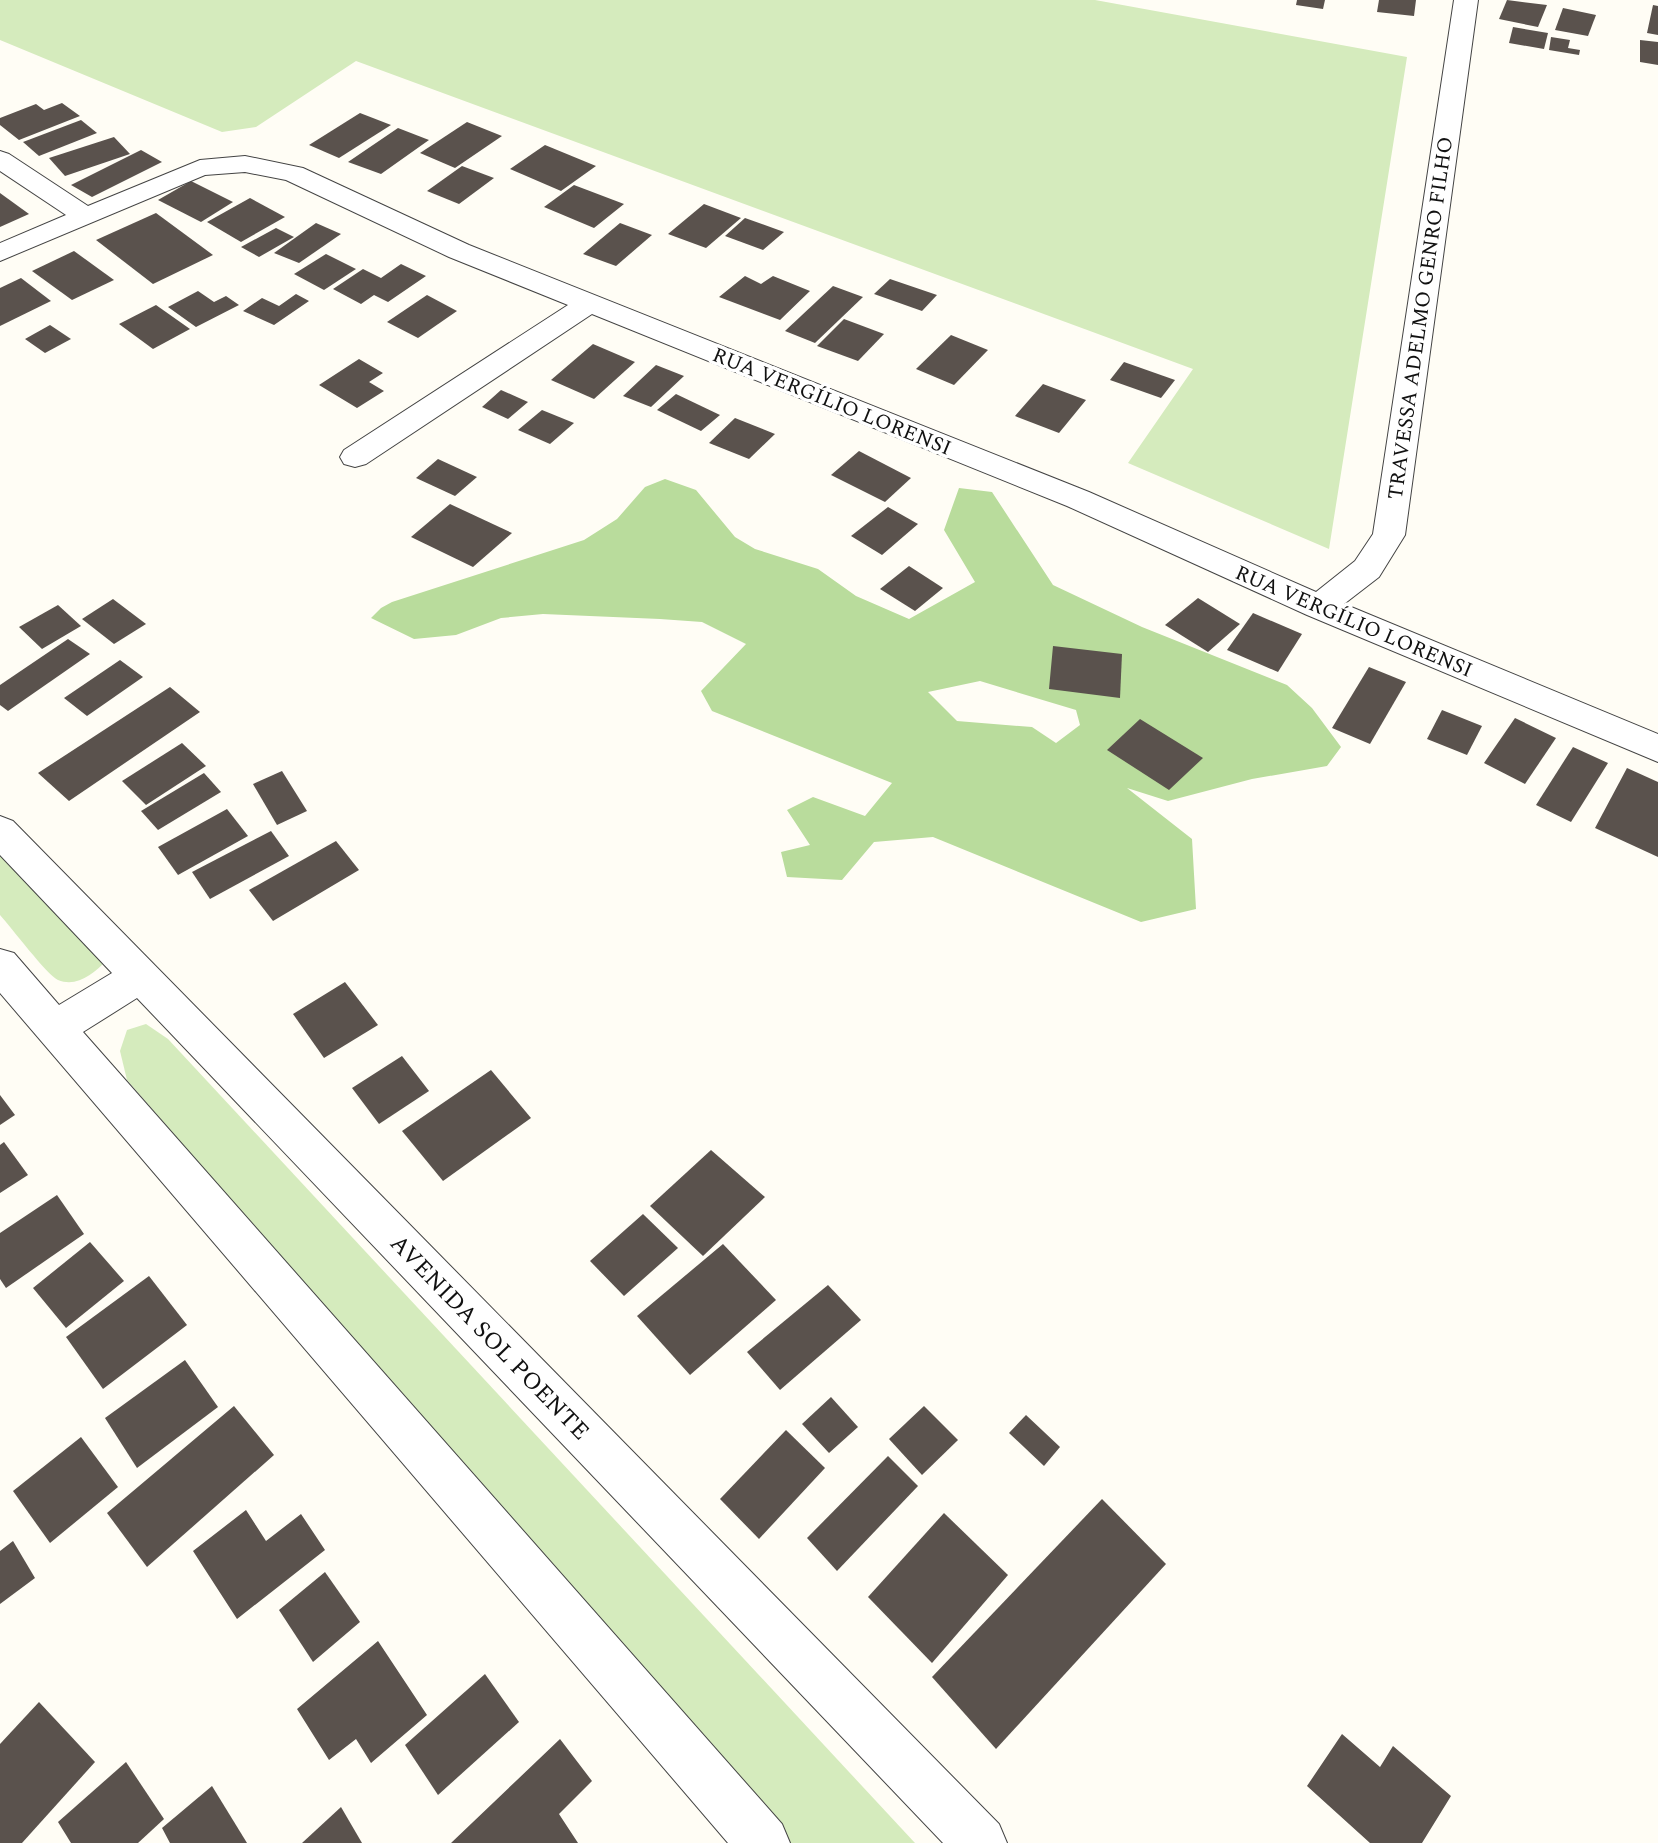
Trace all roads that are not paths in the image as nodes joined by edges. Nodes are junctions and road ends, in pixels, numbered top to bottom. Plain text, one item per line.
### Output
1 (1466, 0) edge
2 (0, 159) edge
3 (85, 216) junction
4 (0, 253) edge
5 (589, 304) junction
6 (355, 457) dead end
7 (1319, 607) junction
8 (1658, 749) edge
9 (0, 831) edge
10 (0, 965) edge
11 (140, 976) junction
12 (54, 1028) junction
13 (763, 1843) edge
14 (980, 1843) edge

1 - 7 street, TRAVESSA ADELMO GENRO FILHO
2 - 3 street
3 - 4 street, RUA VERGÍLIO LORENSI
3 - 5 street, RUA VERGÍLIO LORENSI
5 - 6 street
5 - 7 street, RUA VERGÍLIO LORENSI
7 - 8 street, RUA VERGÍLIO LORENSI
9 - 11 street, AVENIDA SOL POENTE
10 - 12 street
11 - 12 street
11 - 14 street, AVENIDA SOL POENTE
12 - 13 street

